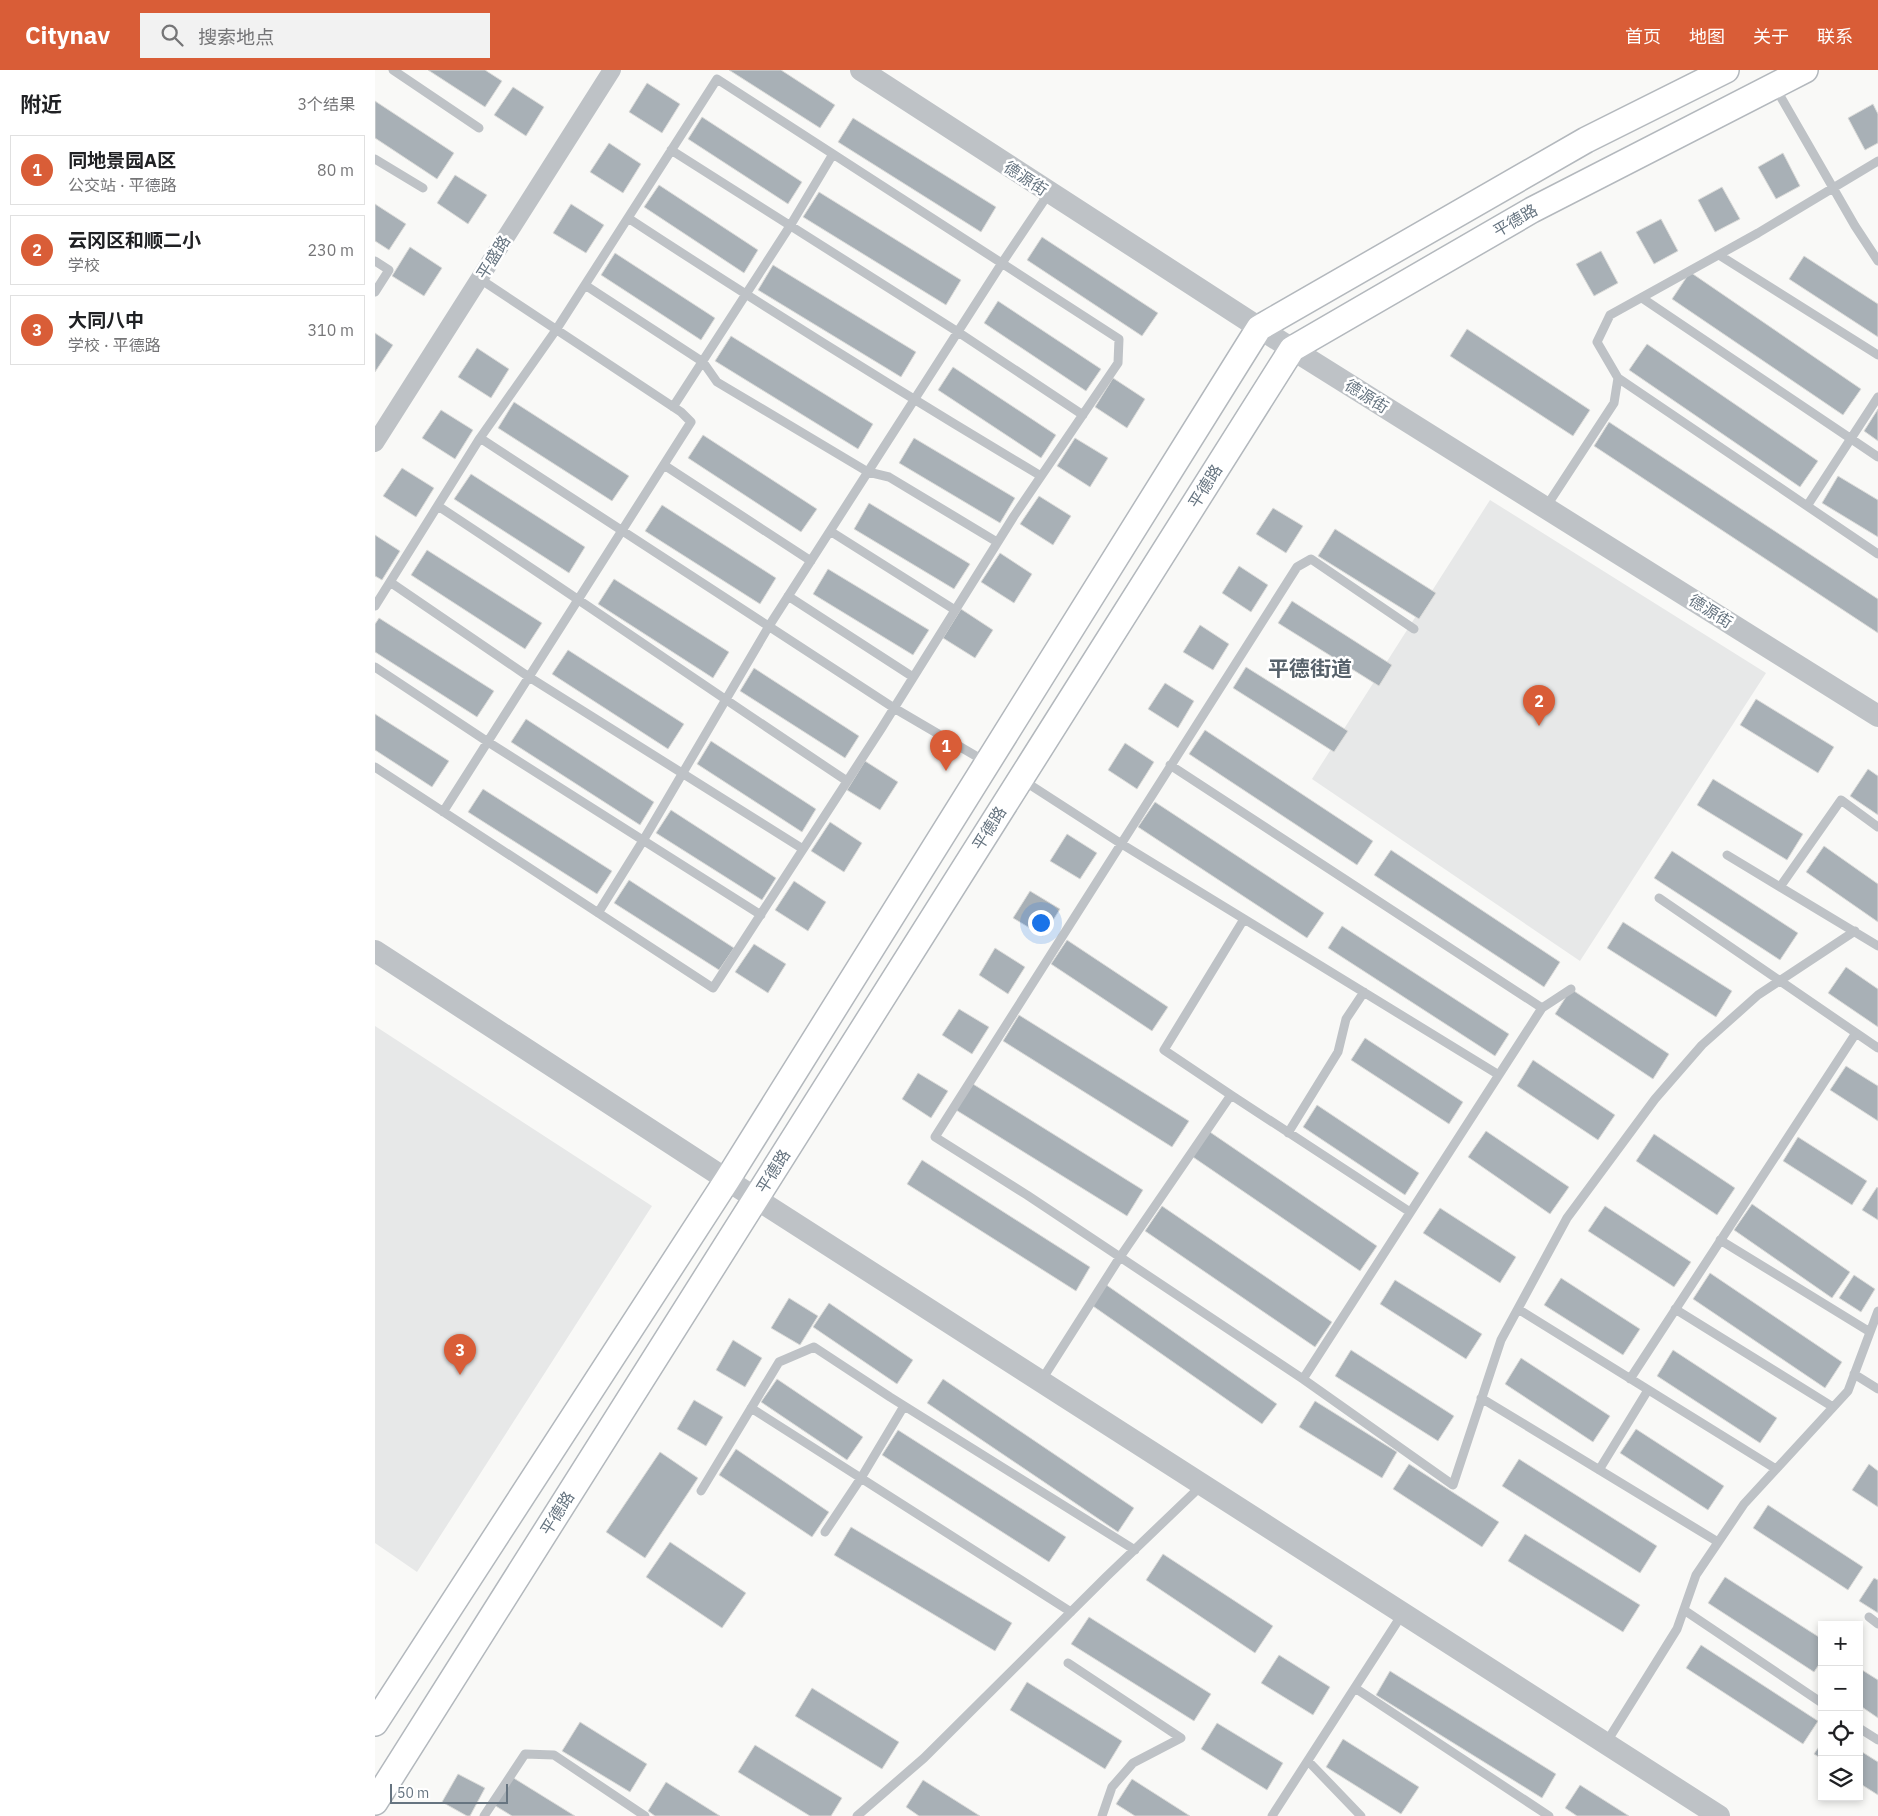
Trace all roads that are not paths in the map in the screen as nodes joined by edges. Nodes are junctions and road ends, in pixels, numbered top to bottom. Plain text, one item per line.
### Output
1 (393, 70) edge
2 (612, 70) edge
3 (861, 70) edge
4 (1726, 70) edge
5 (1805, 70) edge
6 (1775, 86) junction
7 (479, 128) dead end
8 (671, 150) junction
9 (833, 154) junction
10 (375, 159) edge
11 (1878, 161) edge
12 (423, 188) dead end
13 (1833, 188) junction
14 (1049, 193) junction
15 (628, 218) junction
16 (791, 226) junction
17 (1719, 254) junction
18 (375, 261) edge
19 (1878, 261) edge
20 (1002, 263) junction
21 (479, 278) junction
22 (585, 285) junction
23 (375, 292) edge
24 (746, 295) junction
25 (1642, 298) junction
26 (1259, 328) junction
27 (556, 330) junction
28 (958, 332) junction
29 (1292, 349) junction
30 (1878, 354) edge
31 (703, 362) junction
32 (1618, 378) junction
33 (1878, 397) edge
34 (914, 400) junction
35 (673, 407) junction
36 (1083, 415) junction
37 (480, 438) junction
38 (1850, 440) junction
39 (375, 443) edge
40 (1878, 457) edge
41 (664, 465) junction
42 (868, 472) junction
43 (1041, 476) junction
44 (438, 506) junction
45 (1807, 506) junction
46 (1545, 508) junction
47 (623, 530) junction
48 (831, 531) junction
49 (997, 542) junction
50 (1878, 554) edge
51 (811, 561) junction
52 (390, 582) junction
53 (788, 596) junction
54 (579, 599) junction
55 (375, 606) edge
56 (955, 610) junction
57 (769, 626) junction
58 (1414, 628) dead end
59 (375, 667) edge
60 (529, 677) junction
61 (913, 678) junction
62 (725, 700) junction
63 (894, 708) junction
64 (1878, 716) edge
65 (488, 742) junction
66 (986, 762) junction
67 (1170, 765) junction
68 (375, 767) edge
69 (683, 773) junction
70 (1021, 778) junction
71 (847, 781) junction
72 (443, 812) junction
73 (1878, 826) edge
74 (644, 839) junction
75 (1120, 843) junction
76 (803, 849) junction
77 (1727, 855) dead end
78 (1780, 887) junction
79 (1659, 898) dead end
80 (598, 913) junction
81 (761, 915) junction
82 (1244, 919) junction
83 (1855, 931) junction
84 (1878, 946) edge
85 (375, 951) edge
86 (1781, 980) junction
87 (1571, 989) dead end
88 (1364, 992) junction
89 (1542, 1008) junction
90 (1856, 1033) junction
91 (1878, 1048) edge
92 (1499, 1075) junction
93 (1231, 1095) junction
94 (1289, 1133) junction
95 (727, 1180) junction
96 (755, 1198) junction
97 (1410, 1212) junction
98 (1720, 1240) junction
99 (1120, 1257) junction
100 (1518, 1309) junction
101 (1675, 1309) junction
102 (1878, 1311) edge
103 (1870, 1332) junction
104 (1854, 1374) junction
105 (1303, 1379) junction
106 (1630, 1379) junction
107 (1041, 1381) junction
108 (1878, 1389) edge
109 (1648, 1390) junction
110 (1481, 1398) junction
111 (904, 1406) junction
112 (1833, 1406) junction
113 (751, 1408) junction
114 (1775, 1469) junction
115 (1599, 1470) junction
116 (861, 1478) junction
117 (1202, 1485) junction
118 (701, 1491) dead end
119 (825, 1532) dead end
120 (1718, 1542) junction
121 (1135, 1550) junction
122 (1684, 1610) junction
123 (1071, 1612) junction
124 (1403, 1613) junction
125 (1869, 1617) dead end
126 (1878, 1624) edge
127 (1068, 1663) dead end
128 (1355, 1688) junction
129 (1818, 1699) edge
130 (375, 1723) edge
131 (1863, 1731) edge
132 (1878, 1740) edge
133 (1606, 1743) junction
134 (1308, 1760) junction
135 (375, 1802) edge
136 (484, 1816) edge
137 (645, 1816) edge
138 (857, 1816) edge
139 (1102, 1816) edge
140 (1272, 1816) edge
141 (1361, 1816) edge
142 (1549, 1816) edge
143 (1719, 1816) edge

1 - 7 lane
2 - 21 street, 平盛路
3 - 14 street, 德源街
4 - 26 main road, 平德路
5 - 6 main road, 平德路
6 - 13 lane
6 - 29 main road, 平德路
8 - 9 lane
8 - 15 lane
8 - 16 lane
9 - 16 lane
9 - 20 lane
10 - 12 lane
11 - 13 lane
13 - 17 lane
13 - 19 lane
14 - 20 lane
14 - 26 street, 德源街
15 - 22 lane
15 - 24 lane
16 - 24 lane
16 - 28 lane
17 - 25 lane
17 - 30 lane
18 - 23 lane
20 - 28 lane
20 - 36 lane
21 - 27 lane
21 - 39 street, 平盛路
22 - 27 lane
22 - 31 lane
24 - 31 lane
24 - 34 lane
25 - 32 lane
25 - 38 lane
26 - 29 street, 德源街
26 - 66 main road, 平德路
27 - 35 lane
27 - 37 lane
28 - 34 lane
28 - 36 lane
29 - 46 street, 德源街
29 - 70 main road, 平德路
31 - 35 lane
31 - 42 lane
32 - 45 lane
32 - 46 lane
33 - 38 lane
34 - 42 lane
34 - 43 lane
35 - 41 lane
36 - 43 lane
37 - 44 lane
37 - 47 lane
38 - 40 lane
38 - 45 lane
41 - 47 lane
41 - 51 lane
42 - 48 lane
42 - 49 lane
43 - 49 lane
44 - 52 lane
44 - 54 lane
45 - 50 lane
46 - 64 street, 德源街
47 - 54 lane
47 - 57 lane
48 - 51 lane
48 - 56 lane
49 - 56 lane
51 - 53 lane
52 - 55 lane
52 - 60 lane
53 - 57 lane
53 - 61 lane
54 - 60 lane
54 - 62 lane
56 - 61 lane
57 - 62 lane
57 - 63 lane
58 - 67 lane
59 - 65 lane
60 - 65 lane
60 - 69 lane
61 - 63 lane
62 - 69 lane
62 - 71 lane
63 - 66 lane
63 - 71 lane
65 - 72 lane
65 - 74 lane
66 - 95 main road, 平德路
67 - 75 lane
67 - 89 lane
68 - 72 lane
69 - 74 lane
69 - 76 lane
70 - 75 lane
70 - 96 main road, 平德路
71 - 76 lane
72 - 80 lane
73 - 78 lane
74 - 80 lane
74 - 81 lane
75 - 82 lane
75 - 99 lane
76 - 81 lane
77 - 78 lane
78 - 83 lane
79 - 86 lane
80 - 81 lane
82 - 88 lane
82 - 93 lane
83 - 84 lane
83 - 86 lane
85 - 95 street
86 - 90 lane
86 - 100 lane
87 - 89 lane
88 - 92 lane
88 - 94 lane
89 - 92 lane
90 - 91 lane
90 - 98 lane
92 - 97 lane
93 - 94 lane
93 - 99 lane
94 - 97 lane
95 - 96 street
95 - 130 main road, 平德路
96 - 107 street
96 - 135 main road, 平德路
97 - 105 lane
98 - 101 lane
98 - 103 lane
99 - 105 lane
99 - 107 lane
100 - 106 lane
100 - 110 lane
101 - 106 lane
101 - 112 lane
102 - 103 lane
103 - 104 lane
104 - 108 lane
104 - 112 lane
105 - 110 lane
106 - 109 lane
107 - 117 street
109 - 114 lane
109 - 115 lane
110 - 115 lane
111 - 113 lane
111 - 116 lane
111 - 121 lane
112 - 114 lane
113 - 116 lane
113 - 118 lane
114 - 120 lane
115 - 120 lane
116 - 119 lane
116 - 123 lane
117 - 121 lane
117 - 124 street
120 - 122 lane
121 - 123 lane
122 - 129 lane
122 - 133 lane
123 - 138 lane
124 - 128 lane
124 - 133 street
125 - 126 lane
127 - 139 lane
128 - 134 lane
128 - 142 lane
131 - 132 lane
133 - 143 street
134 - 140 lane
134 - 141 lane
136 - 137 lane

